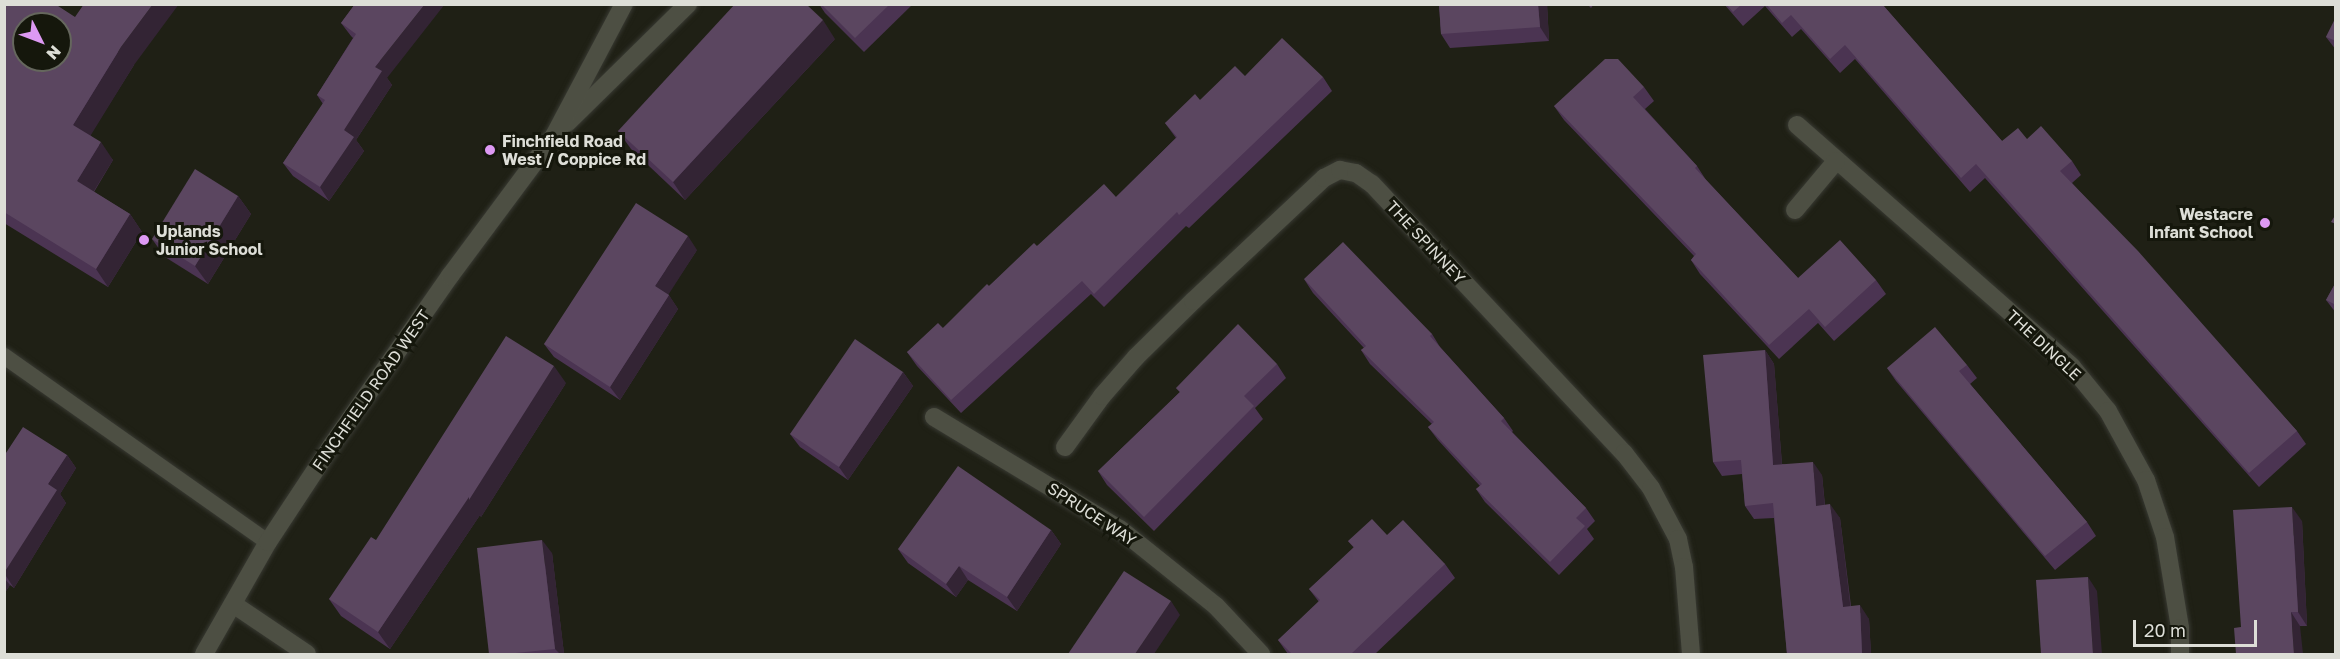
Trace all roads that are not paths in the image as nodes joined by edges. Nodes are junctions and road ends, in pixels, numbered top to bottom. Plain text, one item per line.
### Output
1 (624, 4) edge
2 (688, 4) edge
3 (1797, 125) dead end
4 (554, 136) junction
5 (1836, 161) junction
6 (1795, 210) dead end
7 (4, 356) edge
8 (934, 417) dead end
9 (1065, 447) dead end
10 (268, 542) junction
11 (233, 604) junction
12 (204, 654) edge
13 (307, 654) edge
14 (1260, 654) edge
15 (1691, 654) edge
16 (2180, 654) edge

1 - 4 street, FINCHFIELD ROAD WEST
2 - 4 street, FINCHFIELD ROAD WEST
3 - 5 street, THE DINGLE
4 - 10 street, FINCHFIELD ROAD WEST
5 - 6 street
5 - 16 street, THE DINGLE
7 - 10 lane
8 - 14 street, SPRUCE WAY
9 - 15 street, THE SPINNEY
10 - 11 street, FINCHFIELD ROAD WEST
11 - 12 street, FINCHFIELD ROAD WEST
11 - 13 street

